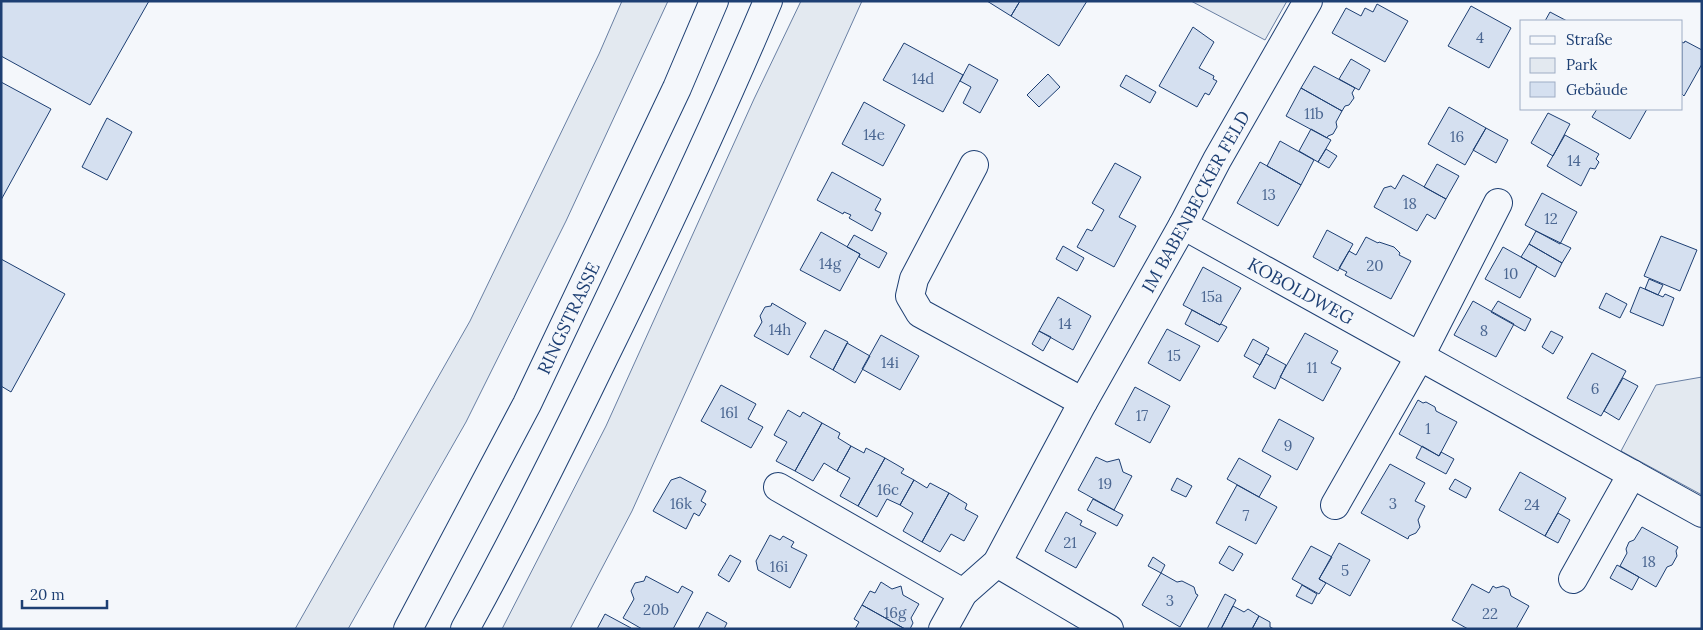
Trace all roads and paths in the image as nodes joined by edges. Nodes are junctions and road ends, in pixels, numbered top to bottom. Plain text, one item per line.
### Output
1 (714, 1) edge
2 (768, 1) edge
3 (1308, 1) edge
4 (974, 164) dead end
5 (1498, 203) dead end
6 (1183, 225) junction
7 (1420, 356) junction
8 (1083, 402) junction
9 (1632, 474) junction
10 (778, 487) dead end
11 (1335, 505) dead end
12 (1702, 513) edge
13 (997, 563) junction
14 (1573, 579) dead end
15 (963, 593) junction
16 (408, 629) edge
17 (466, 629) edge
18 (943, 629) edge
19 (1109, 629) edge

1 - 16 main road, RINGSTRASSE
2 - 17 main road
3 - 6 main road, IM BABENBECKER FELD
4 - 8 main road
5 - 7 main road
6 - 7 main road, KOBOLDWEG
6 - 8 main road, IM BABENBECKER FELD
7 - 9 main road, KOBOLDWEG
7 - 11 main road
8 - 13 main road, IM BABENBECKER FELD
9 - 12 main road, KOBOLDWEG
9 - 14 main road
10 - 15 main road
13 - 15 main road, IM BABENBECKER FELD
13 - 19 main road
15 - 18 main road, IM BABENBECKER FELD

